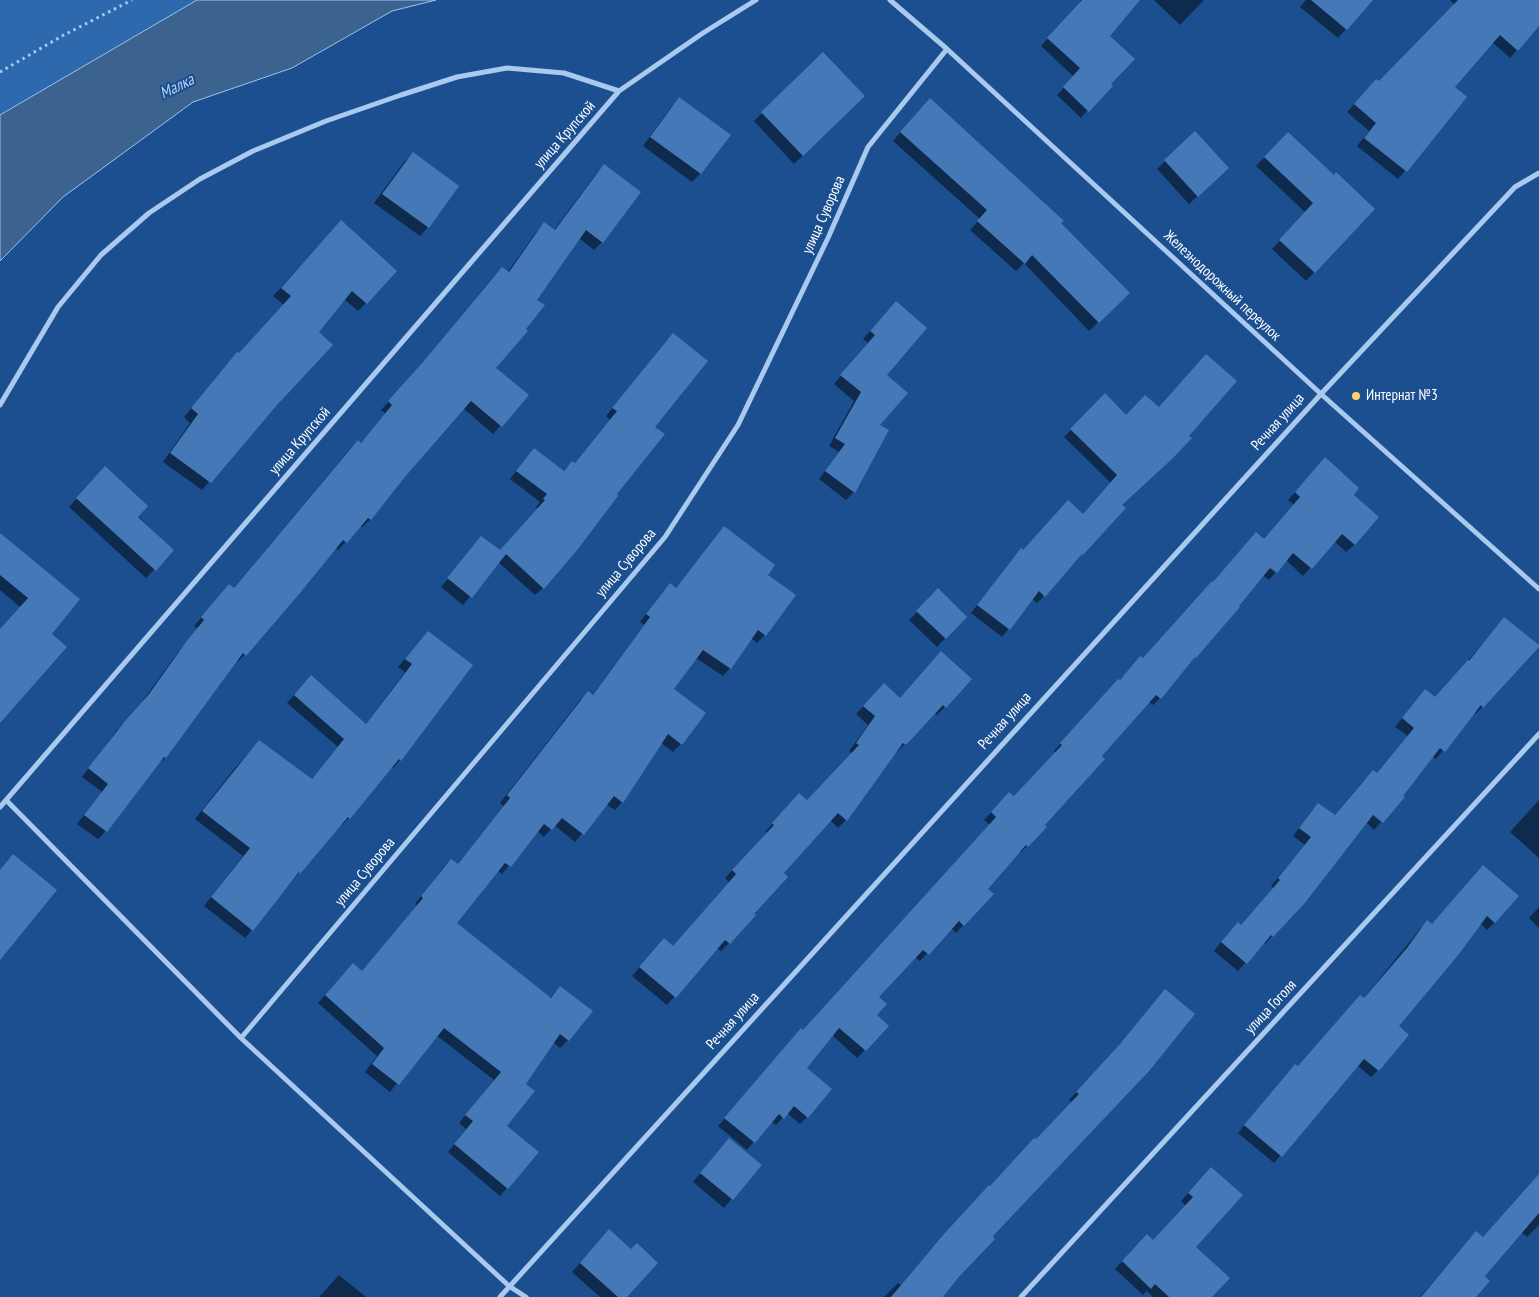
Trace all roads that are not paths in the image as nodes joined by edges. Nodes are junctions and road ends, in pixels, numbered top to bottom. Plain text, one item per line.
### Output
1 (756, 0) edge
2 (890, 0) edge
3 (947, 49) junction
4 (619, 91) junction
5 (1539, 173) edge
6 (1320, 394) junction
7 (0, 405) edge
8 (1539, 589) edge
9 (1539, 734) edge
10 (6, 800) junction
11 (0, 807) edge
12 (241, 1038) junction
13 (509, 1286) junction
14 (500, 1297) edge
15 (526, 1297) edge
16 (1021, 1297) edge

1 - 4 street, улица Крупской
2 - 3 street, Железнодорожный переулок
3 - 6 street, Железнодорожный переулок
3 - 12 street, улица Суворова
4 - 7 street
4 - 10 street, улица Крупской
5 - 6 street, Речная улица
6 - 8 street, Железнодорожный переулок
6 - 13 street, Речная улица
9 - 16 street, улица Гоголя
10 - 11 street, улица Крупской
10 - 12 street
12 - 13 street
13 - 14 street, Речная улица
13 - 15 street

